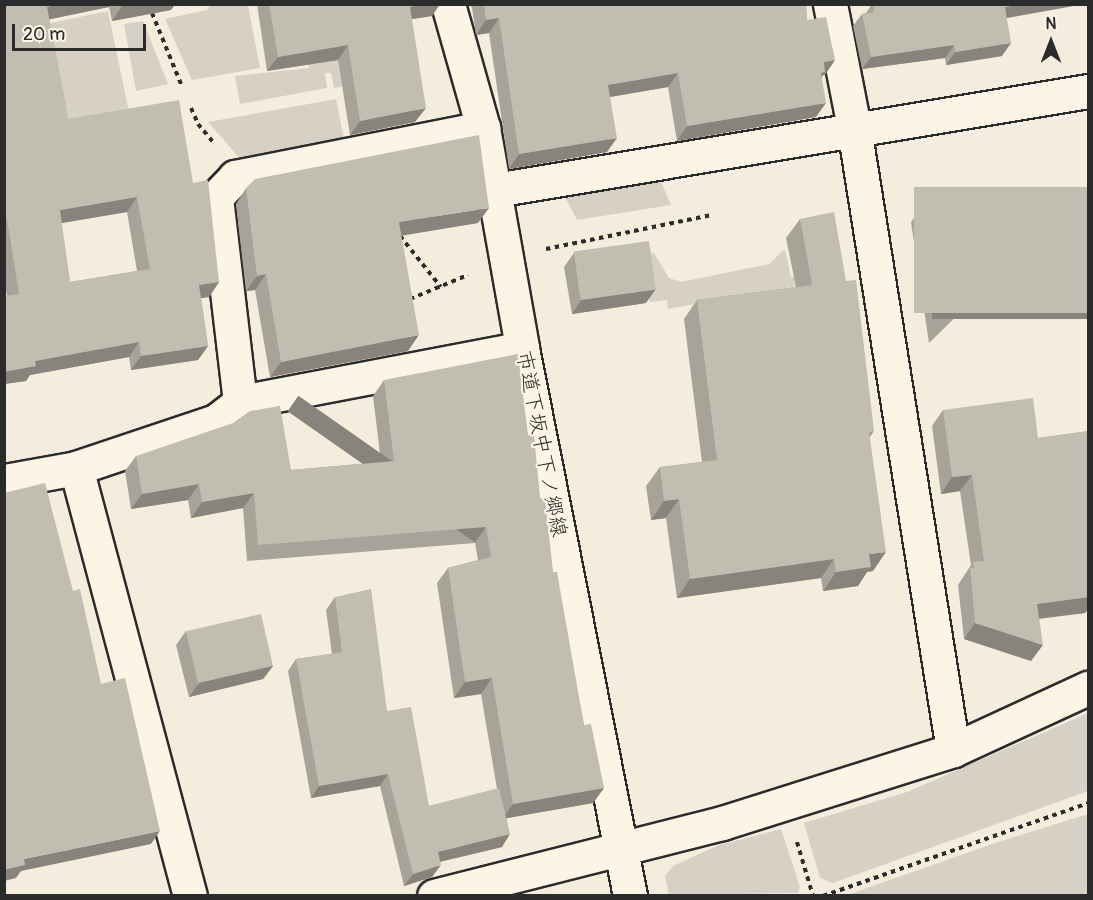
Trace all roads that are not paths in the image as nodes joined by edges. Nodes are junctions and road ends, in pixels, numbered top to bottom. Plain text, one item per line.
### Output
1 (448, 4) edge
2 (830, 4) edge
3 (1089, 91) edge
4 (483, 128) junction
5 (854, 128) junction
6 (495, 190) junction
7 (522, 348) junction
8 (240, 402) junction
9 (76, 468) junction
10 (4, 481) edge
11 (1089, 688) edge
12 (953, 750) junction
13 (621, 847) junction
14 (629, 890) edge
15 (190, 896) edge
16 (434, 896) edge

1 - 4 street, 市道下坂中下ノ郷線
2 - 5 street
3 - 5 street
4 - 6 street, 市道下坂中下ノ郷線
4 - 8 street
5 - 6 street
5 - 12 street
6 - 7 street, 市道下坂中下ノ郷線
7 - 8 street
7 - 13 street, 市道下坂中下ノ郷線
8 - 9 street
9 - 10 street
9 - 15 street
11 - 12 street
12 - 13 street
13 - 14 street, 市道下坂中下ノ郷線
13 - 16 street

